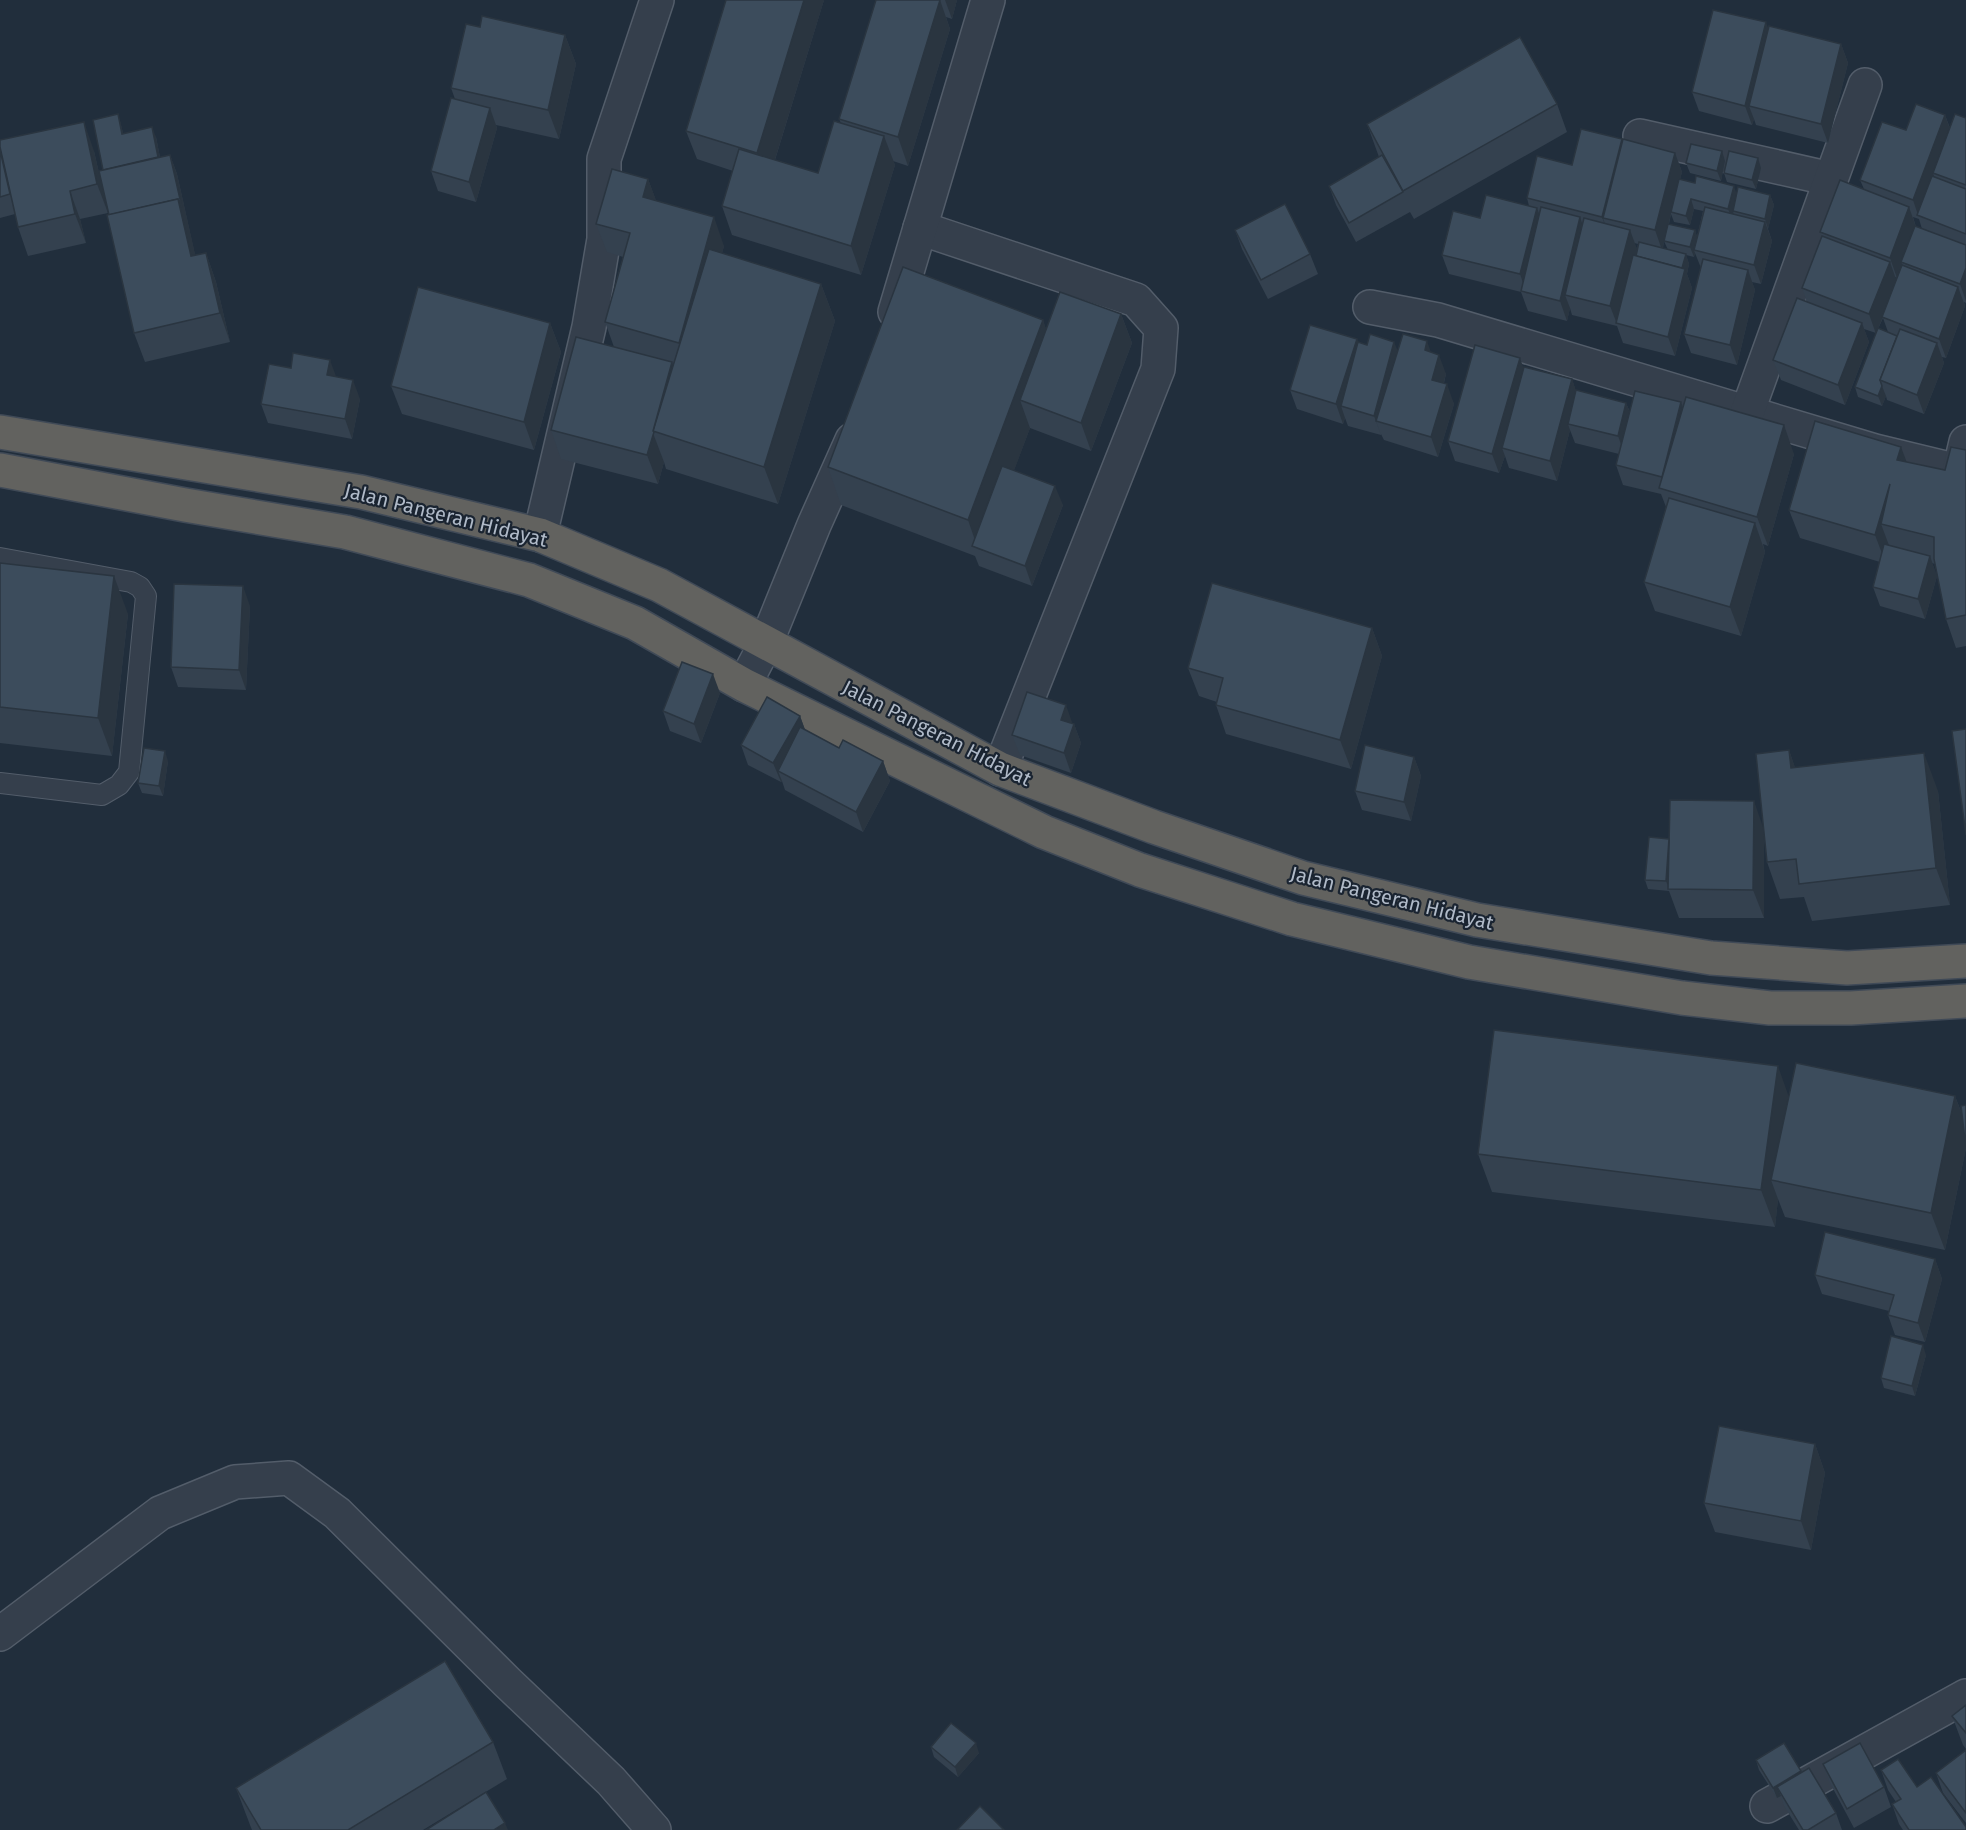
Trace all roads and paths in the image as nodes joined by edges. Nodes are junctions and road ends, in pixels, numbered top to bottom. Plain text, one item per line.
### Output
1 (657, 0) edge
2 (988, 0) edge
3 (1865, 85) dead end
4 (1640, 136) dead end
5 (1831, 178) junction
6 (920, 228) junction
7 (1370, 307) dead end
8 (886, 342) edge
9 (866, 410) edge
10 (1747, 413) junction
11 (0, 432) edge
12 (1964, 462) edge
13 (0, 470) edge
14 (540, 535) junction
15 (0, 558) edge
16 (766, 643) junction
17 (744, 685) junction
18 (1000, 770) junction
19 (0, 783) edge
20 (1966, 961) edge
21 (1966, 1001) edge
22 (0, 1634) edge
23 (1966, 1696) edge
24 (1767, 1806) dead end
25 (654, 1830) edge

1 - 14 street
2 - 6 street
3 - 5 street
4 - 5 street
5 - 10 street
6 - 8 street
6 - 18 street
7 - 10 street
9 - 16 street
10 - 12 street
11 - 14 highway, Jalan Pangeran Hidayat
13 - 17 highway, Jalan Pangeran Hidayat
14 - 16 highway, Jalan Pangeran Hidayat
15 - 19 lane
16 - 17 street
16 - 18 highway, Jalan Pangeran Hidayat
17 - 21 highway, Jalan Pangeran Hidayat
18 - 20 highway, Jalan Pangeran Hidayat
22 - 25 street
23 - 24 street

